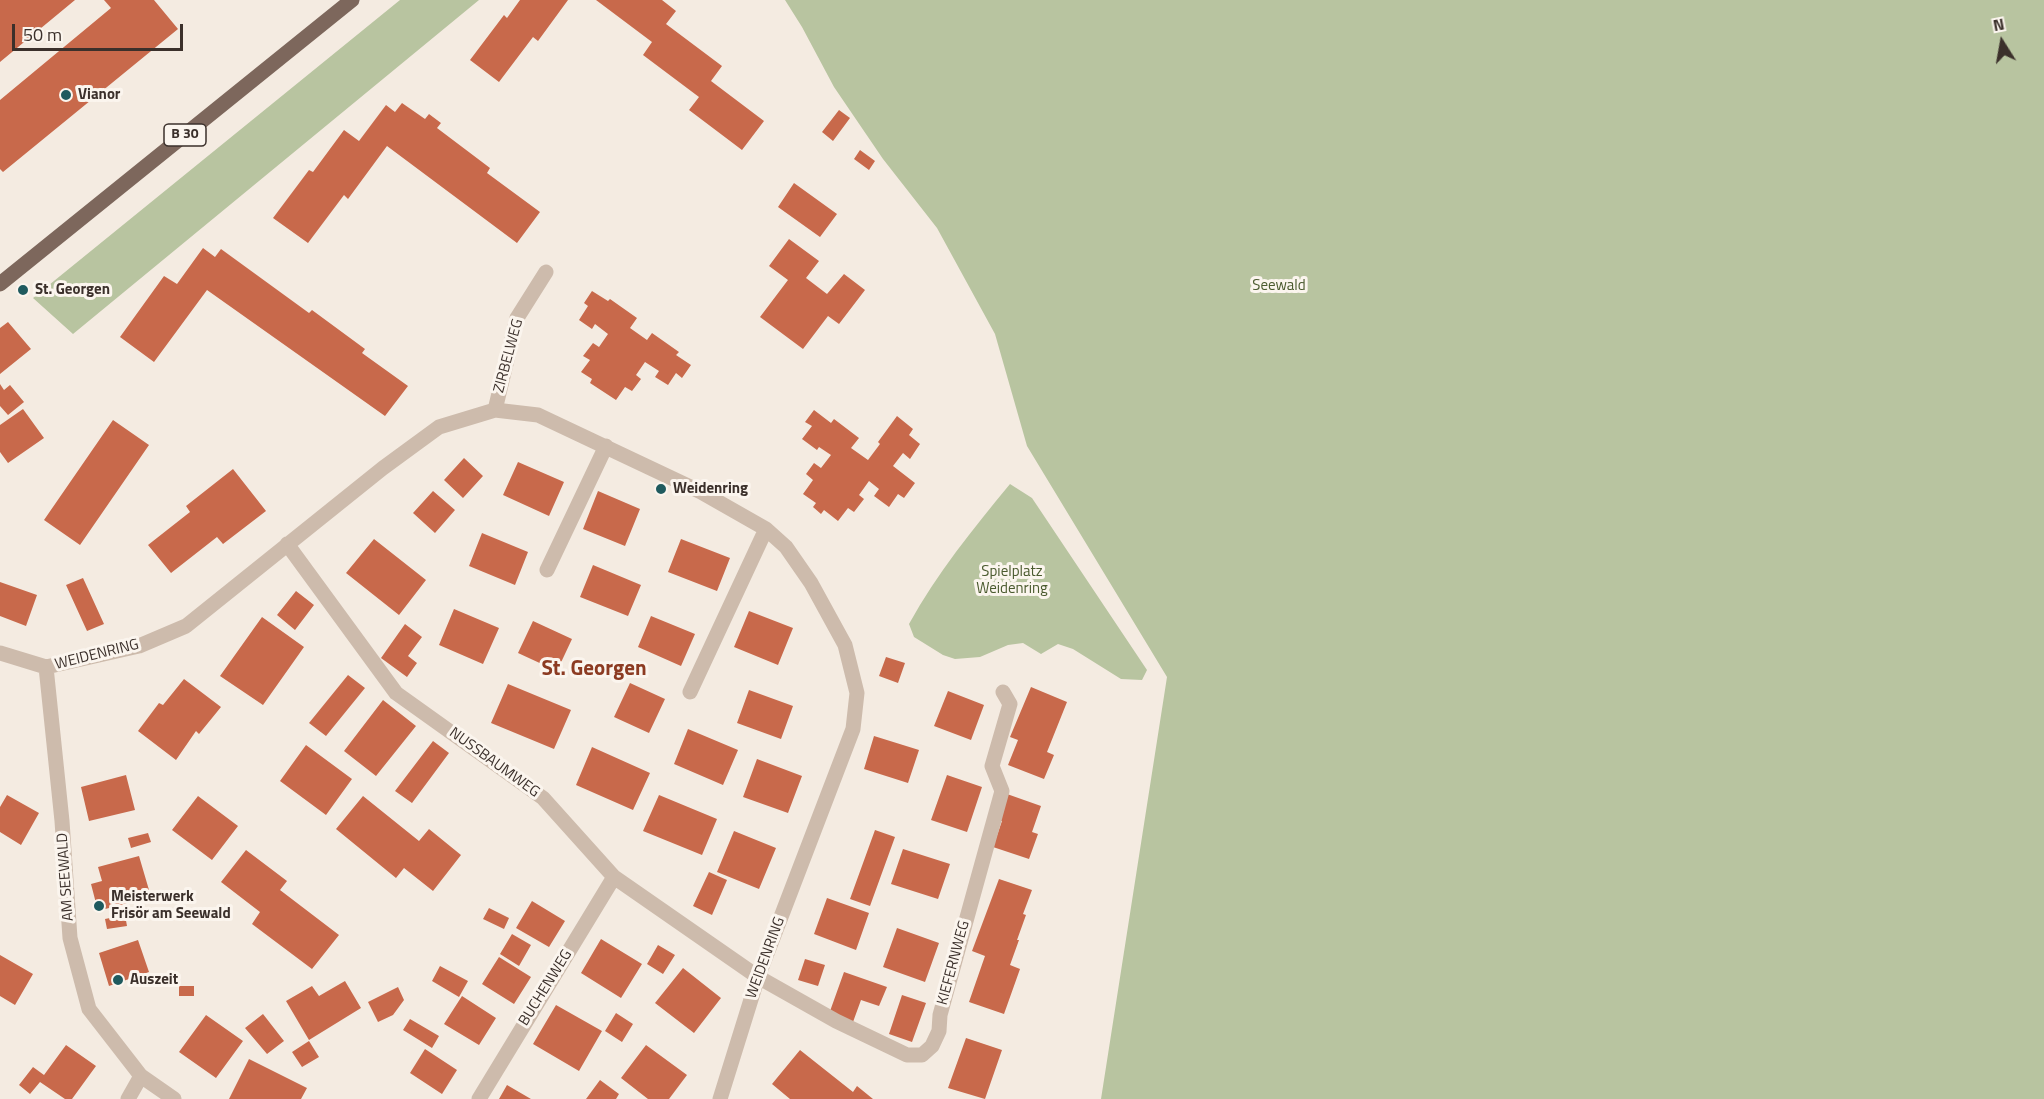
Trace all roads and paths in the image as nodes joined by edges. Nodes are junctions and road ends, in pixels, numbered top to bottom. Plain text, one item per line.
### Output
1 (352, 0) edge
2 (546, 272) dead end
3 (0, 284) edge
4 (495, 410) junction
5 (606, 446) junction
6 (766, 529) junction
7 (286, 544) junction
8 (547, 570) dead end
9 (0, 653) edge
10 (46, 667) junction
11 (690, 692) dead end
12 (1004, 692) dead end
13 (614, 877) junction
14 (758, 977) junction
15 (141, 1076) junction
16 (128, 1099) edge
17 (174, 1099) edge
18 (479, 1099) edge
19 (720, 1099) edge

1 - 3 main road, B 30
2 - 4 street, ZIRBELWEG
4 - 5 street, WEIDENRING
4 - 7 street, WEIDENRING
5 - 6 street, WEIDENRING
5 - 8 street
6 - 11 street
6 - 14 street, WEIDENRING
7 - 10 street, WEIDENRING
7 - 13 street, NUSSBAUMWEG
9 - 10 street
10 - 15 street, AM SEEWALD
12 - 14 street, KIEFERNWEG
13 - 14 street, NUSSBAUMWEG
13 - 18 street, BUCHENWEG
14 - 19 street, WEIDENRING
15 - 16 street
15 - 17 street, AM SEEWALD

